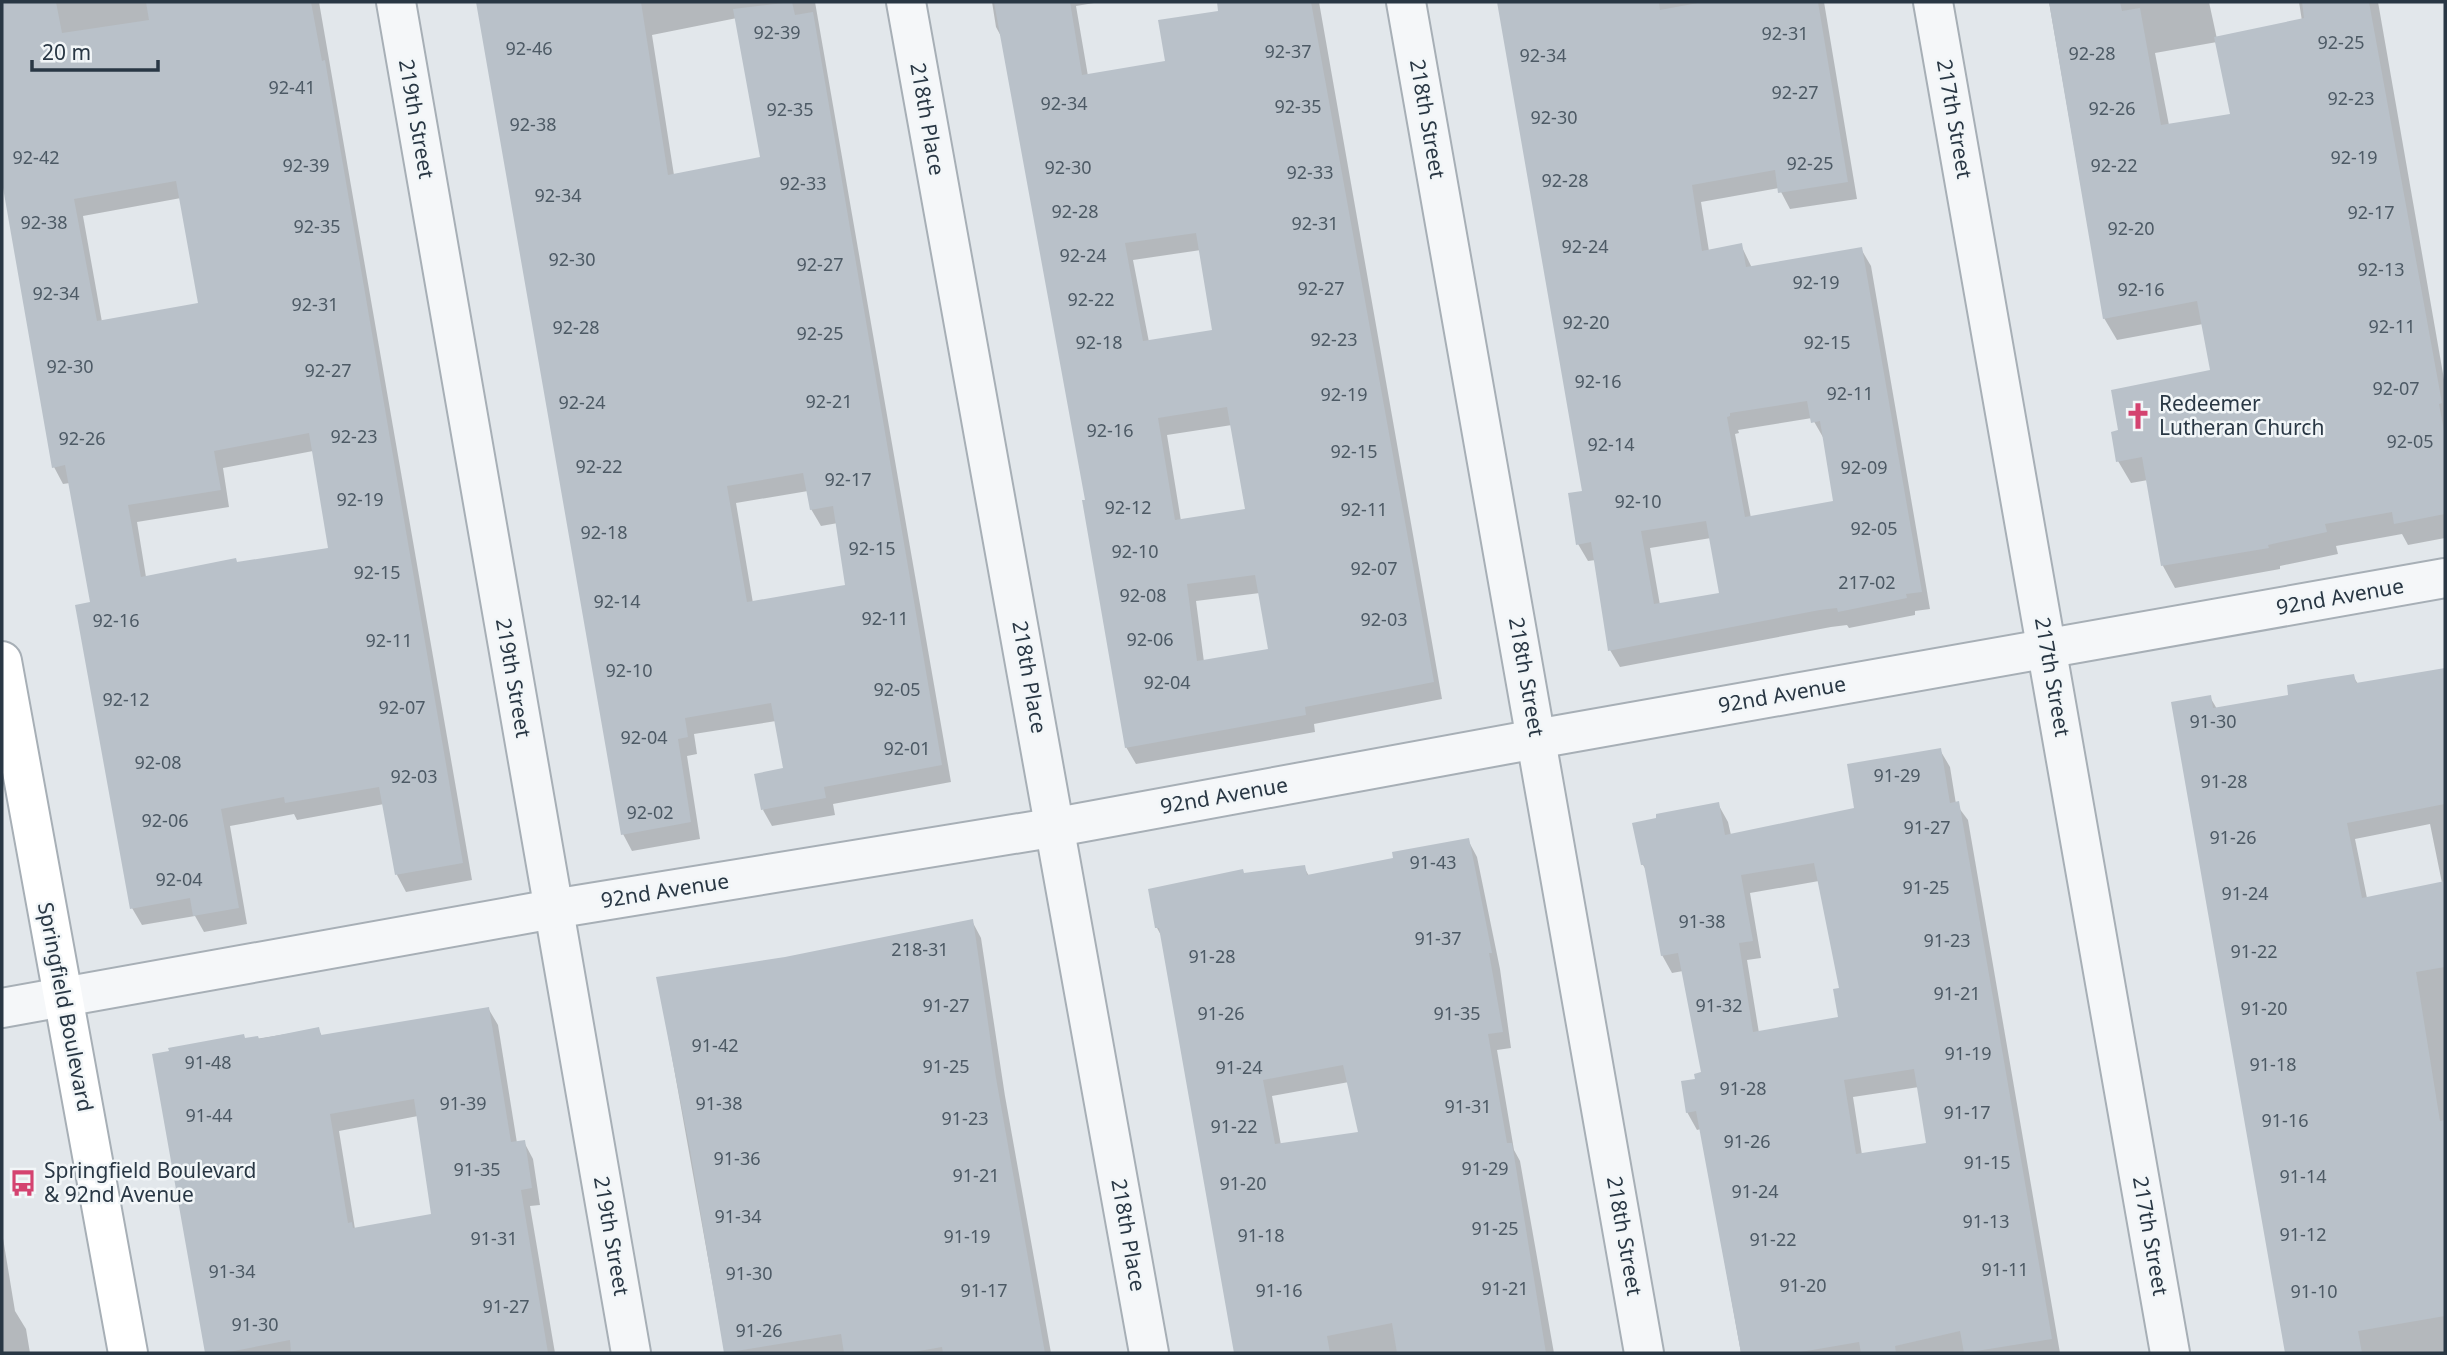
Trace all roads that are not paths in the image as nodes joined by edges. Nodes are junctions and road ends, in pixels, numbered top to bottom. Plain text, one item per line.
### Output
1 (396, 2) edge
2 (906, 2) edge
3 (1406, 2) edge
4 (1933, 2) edge
5 (2445, 578) edge
6 (2047, 649) junction
7 (2, 661) edge
8 (1536, 738) junction
9 (1057, 827) junction
10 (553, 909) junction
11 (62, 997) junction
12 (2, 1008) edge
13 (128, 1353) edge
14 (631, 1353) edge
15 (1149, 1353) edge
16 (1644, 1353) edge
17 (2171, 1353) edge

1 - 10 street, 219th Street
2 - 9 street, 218th Place
3 - 8 street, 218th Street
4 - 6 street, 217th Street
5 - 6 street, 92nd Avenue
6 - 8 street, 92nd Avenue
6 - 17 street, 217th Street
7 - 11 main road, Springfield Boulevard
8 - 9 street, 92nd Avenue
8 - 16 street, 218th Street
9 - 10 street, 92nd Avenue
9 - 15 street, 218th Place
10 - 11 street, 92nd Avenue
10 - 14 street, 219th Street
11 - 12 street, 92nd Avenue
11 - 13 main road, Springfield Boulevard

